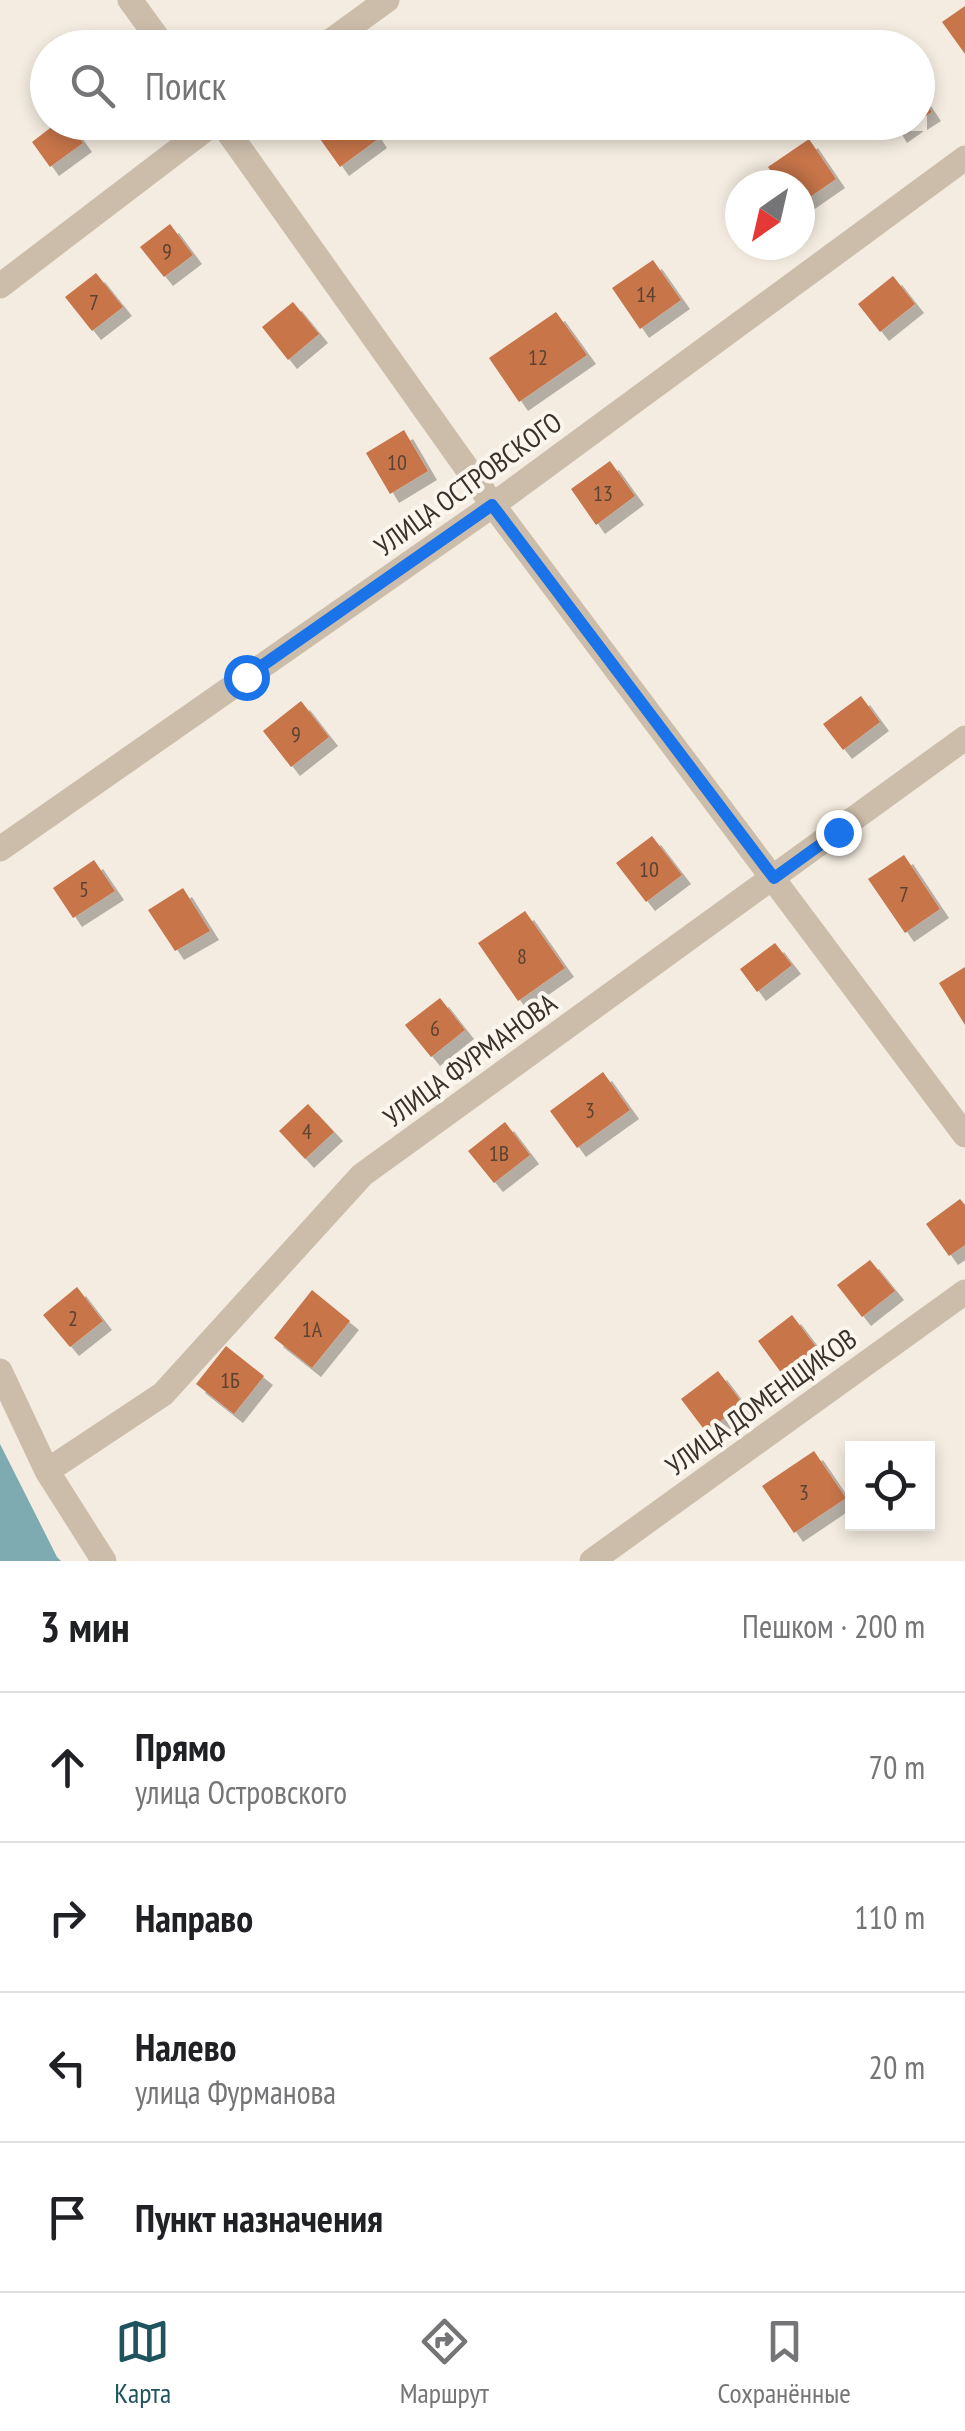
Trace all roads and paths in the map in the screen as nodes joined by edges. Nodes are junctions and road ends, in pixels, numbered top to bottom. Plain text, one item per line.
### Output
1 (130, 0) edge
2 (387, 0) edge
3 (152, 30) edge
4 (345, 30) edge
5 (194, 140) edge
6 (231, 140) edge
7 (965, 158) edge
8 (0, 286) edge
9 (492, 505) junction
10 (965, 738) edge
11 (0, 850) edge
12 (774, 878) junction
13 (965, 1135) edge
14 (965, 1292) edge
15 (0, 1371) edge
16 (47, 1471) junction
17 (104, 1561) edge
18 (592, 1561) edge

1 - 3 street
2 - 4 street
5 - 8 street
6 - 9 street
7 - 9 street, УЛИЦА ОСТРОВСКОГО
9 - 11 street, УЛИЦА ОСТРОВСКОГО
9 - 12 street
10 - 12 street, УЛИЦА ФУРМАНОВА
12 - 13 street
12 - 16 street, УЛИЦА ФУРМАНОВА
14 - 18 street, УЛИЦА ДОМЕНЩИКОВ
15 - 16 street
16 - 17 street

